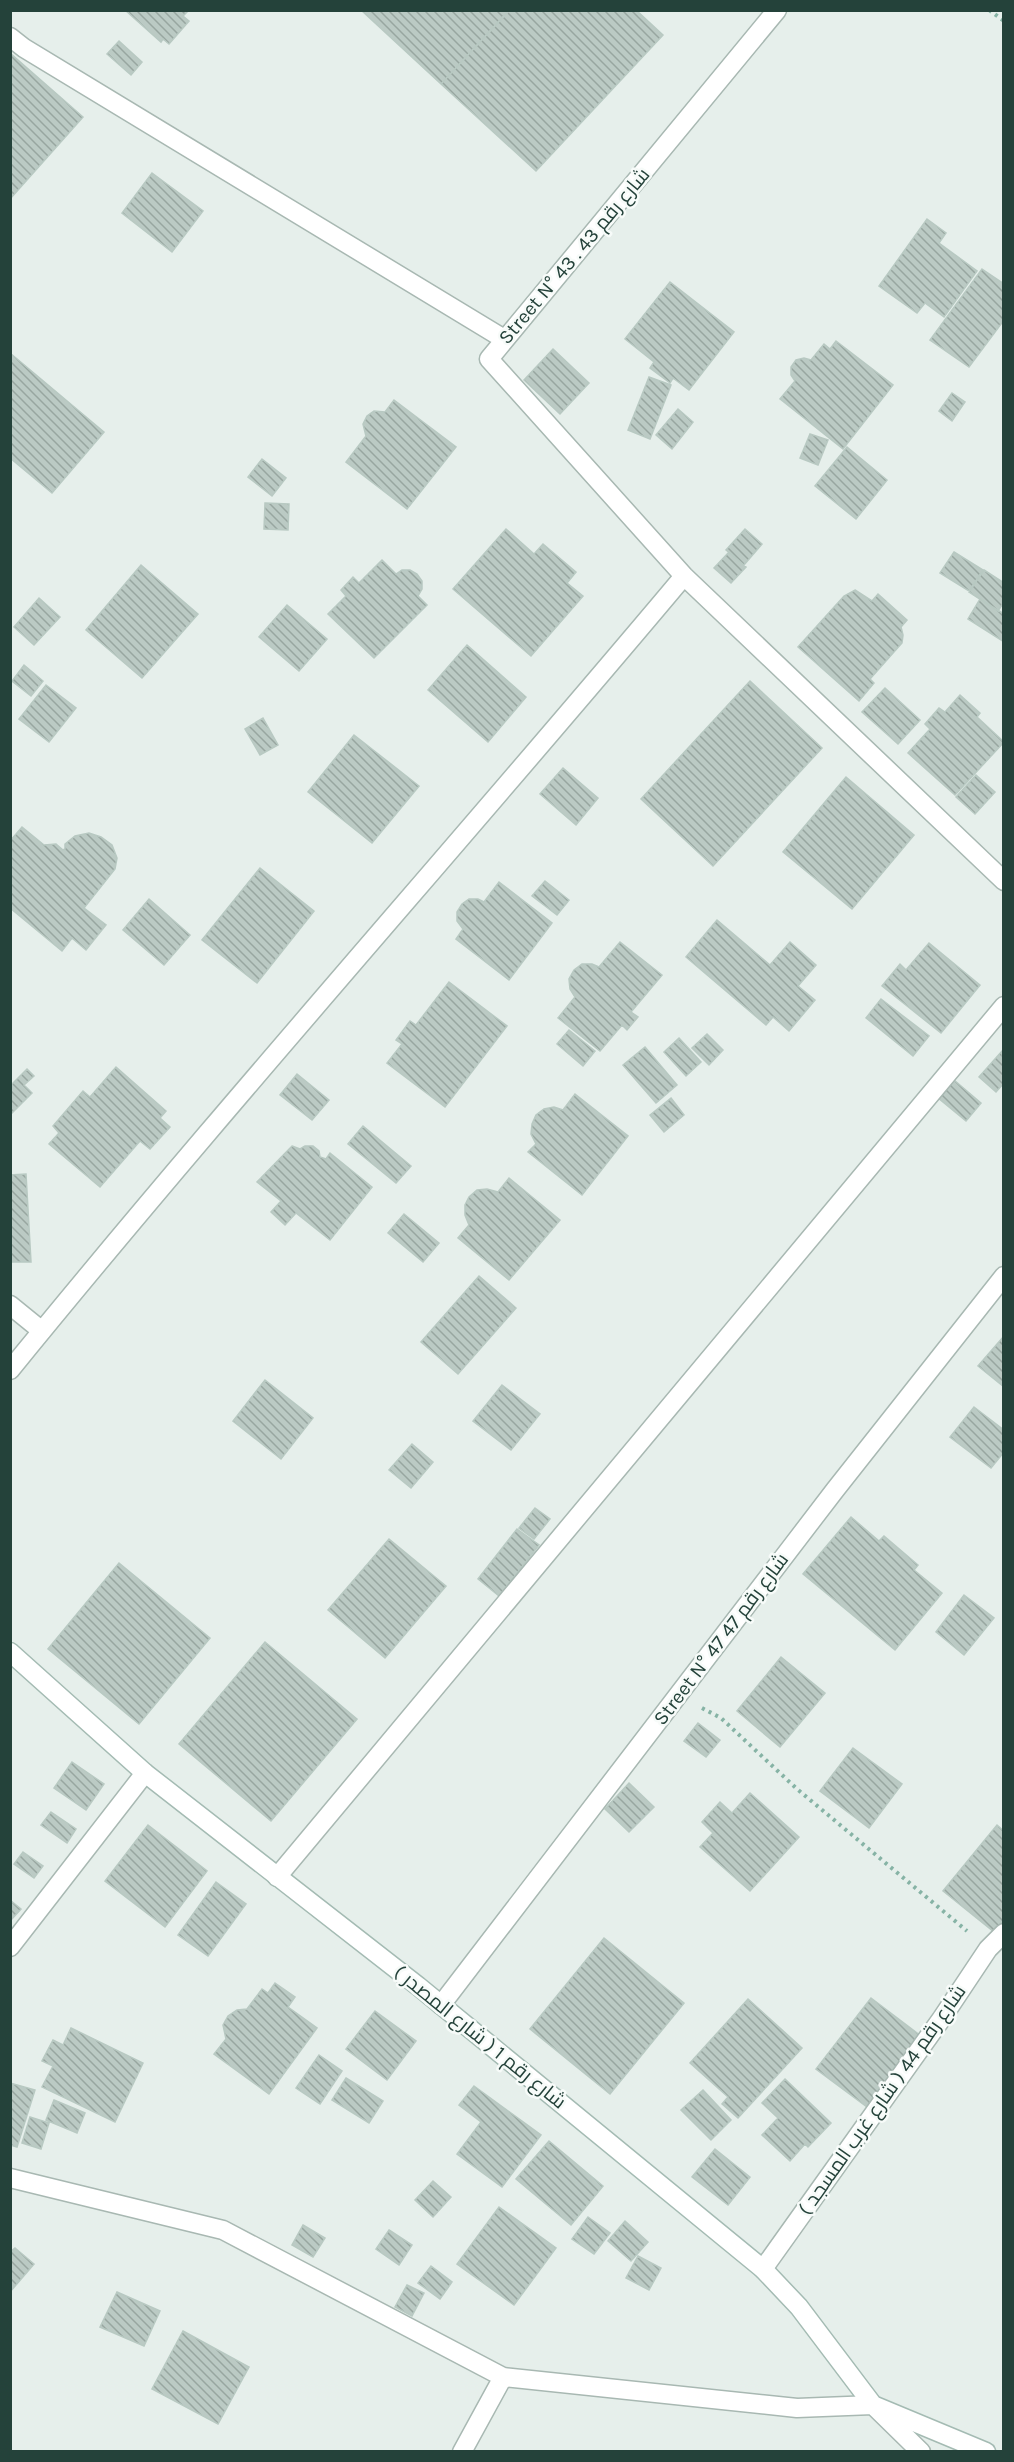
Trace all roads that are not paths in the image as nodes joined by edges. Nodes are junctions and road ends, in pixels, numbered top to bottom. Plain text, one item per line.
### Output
1 (777, 10) edge
2 (10, 37) edge
3 (504, 339) junction
4 (684, 576) junction
5 (1004, 881) edge
6 (1004, 1006) edge
7 (1004, 1276) edge
8 (10, 1305) edge
9 (42, 1331) junction
10 (10, 1370) edge
11 (10, 1652) edge
12 (145, 1773) junction
13 (277, 1877) junction
14 (1004, 1933) edge
15 (10, 1947) edge
16 (441, 2005) junction
17 (10, 2178) edge
18 (763, 2269) junction
19 (503, 2377) junction
20 (873, 2405) junction
21 (462, 2451) edge
22 (921, 2451) edge
23 (986, 2451) edge

1 - 3 street, Street N° 43 . شارع رقم 43
2 - 3 street
3 - 4 street, Street N° 43 . شارع رقم 43
4 - 5 street
4 - 9 street
6 - 13 street
7 - 16 street, Street N° 47 شارع رقم 47
8 - 9 street
9 - 10 street
11 - 12 street, شارع رقم 1 ( شارع المصدر )
12 - 13 street, شارع رقم 1 ( شارع المصدر )
12 - 15 street
13 - 16 street, شارع رقم 1 ( شارع المصدر )
14 - 18 street, شارع رقم 44 ( شارع غرب المسجد )
16 - 18 street, شارع رقم 1 ( شارع المصدر )
17 - 19 street
18 - 20 street, شارع رقم 1 ( شارع المصدر )
19 - 20 street
19 - 21 street
20 - 22 street, شارع رقم 1 ( شارع المصدر )
20 - 23 street

